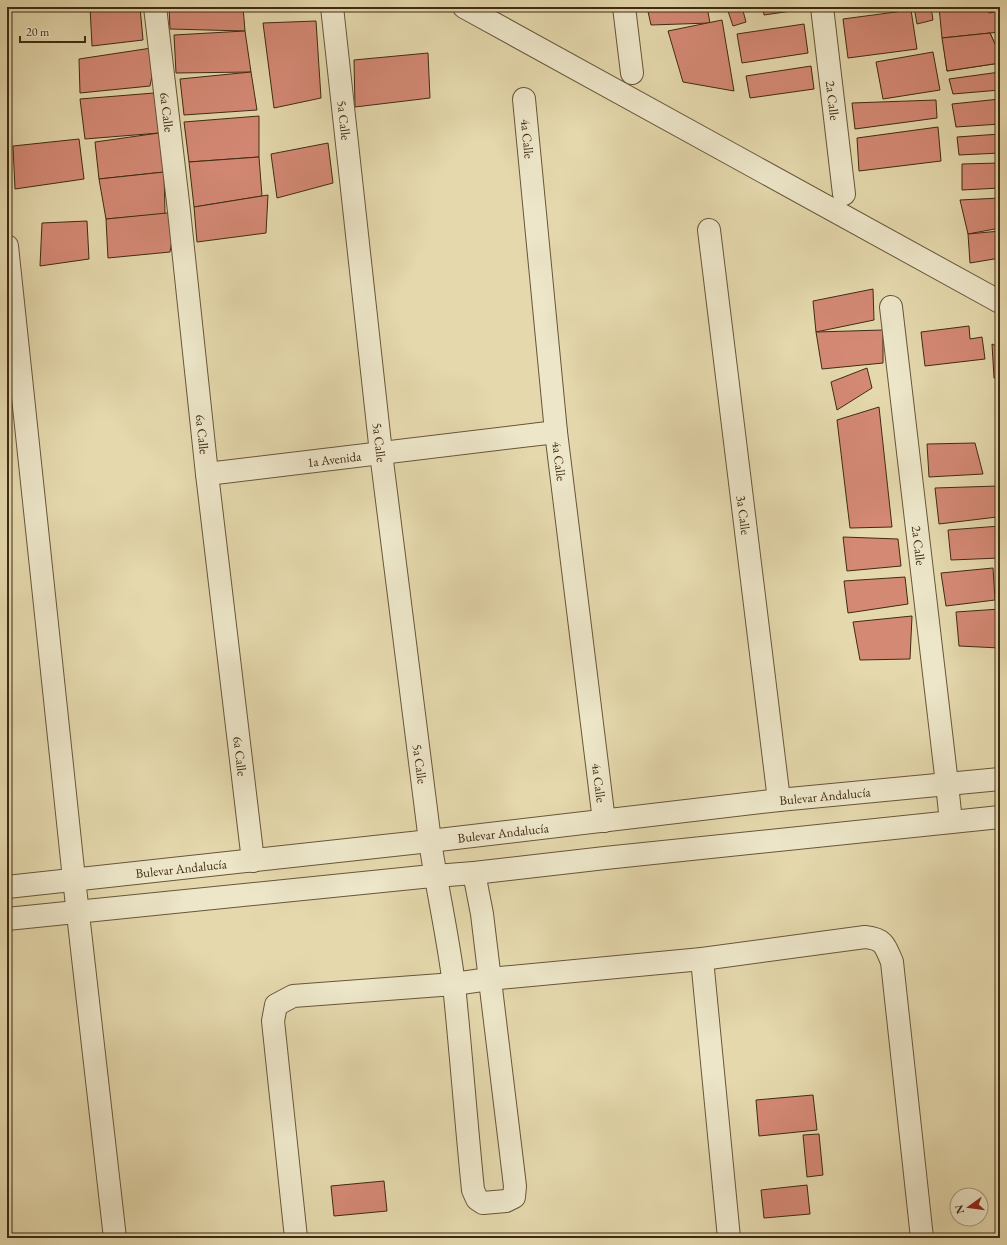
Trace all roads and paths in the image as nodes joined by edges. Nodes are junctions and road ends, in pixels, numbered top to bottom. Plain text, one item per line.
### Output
1 (155, 7) edge
2 (332, 7) edge
3 (464, 7) edge
4 (624, 7) edge
5 (822, 7) edge
6 (632, 73) dead end
7 (524, 99) dead end
8 (844, 194) dead end
9 (709, 230) dead end
10 (7, 246) edge
11 (1000, 302) edge
12 (891, 307) dead end
13 (556, 432) junction
14 (381, 453) junction
15 (207, 474) junction
16 (1000, 779) edge
17 (947, 784) junction
18 (779, 800) junction
19 (1000, 817) edge
20 (604, 821) junction
21 (951, 822) junction
22 (430, 841) junction
23 (253, 861) junction
24 (474, 873) junction
25 (435, 876) junction
26 (74, 879) junction
27 (7, 887) edge
28 (78, 912) junction
29 (7, 919) edge
30 (702, 959) junction
31 (489, 979) junction
32 (454, 984) junction
33 (115, 1238) edge
34 (296, 1238) edge
35 (729, 1238) edge
36 (922, 1238) edge

1 - 15 street, 6a Calle
2 - 14 street, 5a Calle
3 - 11 street
4 - 6 street
5 - 8 street, 2a Calle
7 - 13 street, 4a Calle
9 - 18 street, 3a Calle
10 - 26 street
12 - 17 street, 2a Calle
13 - 14 street, 1a Avenida
13 - 20 street, 4a Calle
14 - 15 street, 1a Avenida
14 - 22 street, 5a Calle
15 - 23 street, 6a Calle
16 - 17 street, Bulevar Andalucía
17 - 18 street, Bulevar Andalucía
17 - 21 street, 2a Calle
18 - 20 street, Bulevar Andalucía
19 - 21 street
20 - 22 street, Bulevar Andalucía
21 - 24 street
22 - 23 street, Bulevar Andalucía
22 - 25 street, 5a Calle
23 - 26 street, Bulevar Andalucía
24 - 25 street
24 - 31 street
25 - 28 street
25 - 32 street, 5a Calle
26 - 27 street, Bulevar Andalucía
26 - 28 street
28 - 29 street
28 - 33 street
30 - 31 street
30 - 35 street
30 - 36 street
31 - 32 street
31 - 32 street, 5a Calle
32 - 34 street

